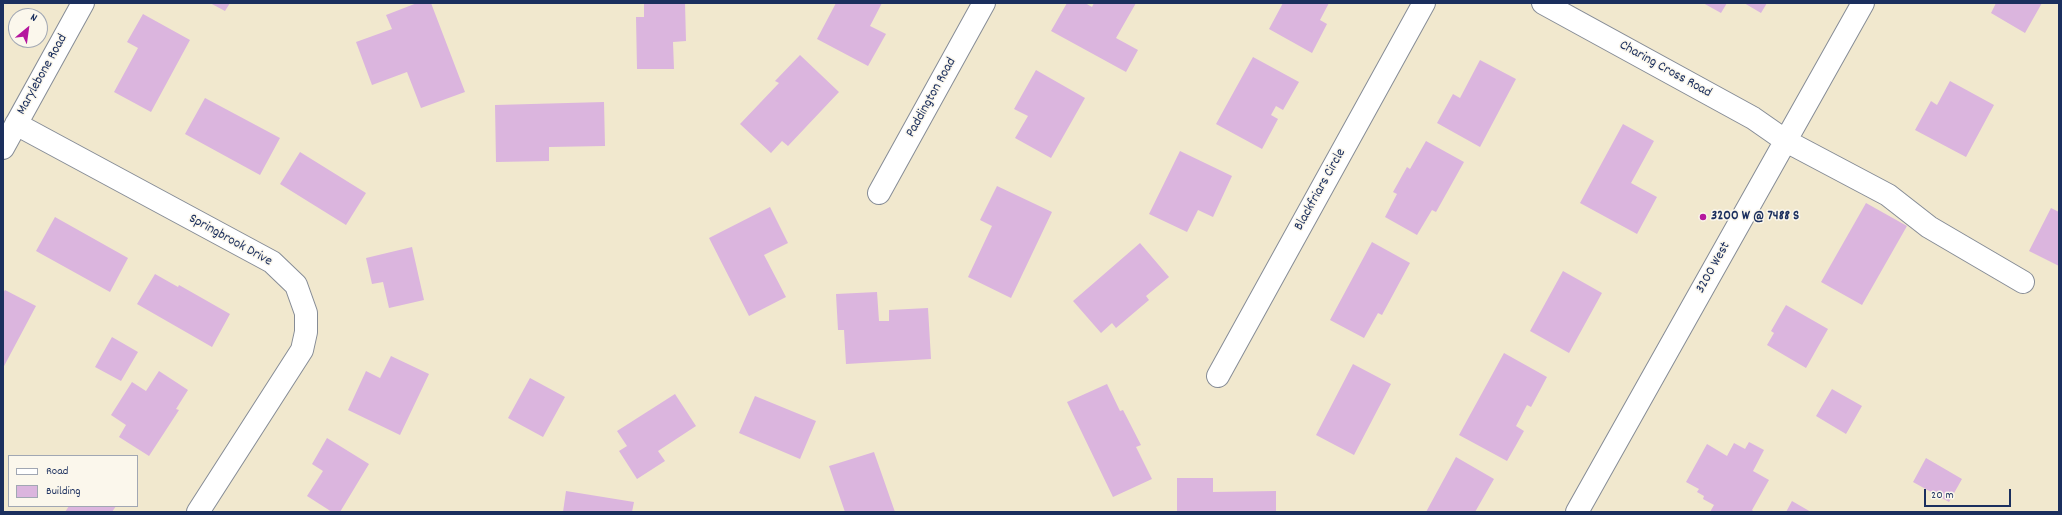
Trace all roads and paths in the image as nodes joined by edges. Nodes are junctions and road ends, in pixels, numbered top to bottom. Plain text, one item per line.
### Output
1 (83, 3) edge
2 (984, 3) edge
3 (1424, 3) edge
4 (1543, 3) edge
5 (1863, 3) edge
6 (16, 124) junction
7 (1786, 141) junction
8 (3, 148) edge
9 (879, 193) dead end
10 (2023, 282) dead end
11 (1218, 376) dead end
12 (198, 512) edge
13 (1577, 512) edge

1 - 6 street, Marylebone Road
2 - 9 street, Paddington Road
3 - 11 street, Blackfriars Circle
4 - 7 street, Charing Cross Road
5 - 7 street, 3200 West
6 - 8 street, Marylebone Road
6 - 12 street, Springbrook Drive
7 - 10 street, Charing Cross Road
7 - 13 street, 3200 West

